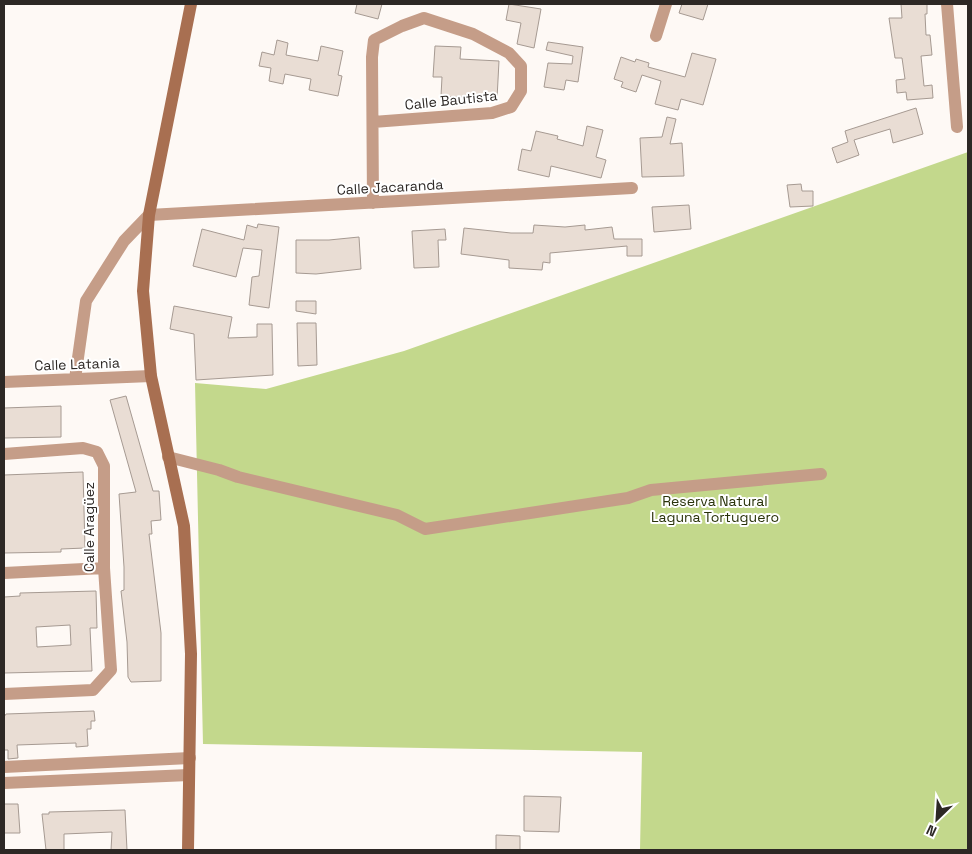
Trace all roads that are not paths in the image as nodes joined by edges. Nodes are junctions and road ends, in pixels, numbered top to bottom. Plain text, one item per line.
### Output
1 (191, 4) edge
2 (666, 4) edge
3 (947, 4) edge
4 (656, 36) dead end
5 (373, 122) junction
6 (957, 127) dead end
7 (632, 188) dead end
8 (373, 203) junction
9 (149, 215) junction
10 (152, 376) junction
11 (75, 379) junction
12 (4, 382) edge
13 (4, 454) edge
14 (168, 457) junction
15 (821, 474) dead end
16 (104, 568) junction
17 (4, 573) edge
18 (4, 694) edge
19 (190, 758) junction
20 (4, 766) edge
21 (189, 775) junction
22 (4, 784) edge
23 (188, 850) edge

1 - 9 street
2 - 4 street
3 - 6 street
5 - 5 street, Calle Bautista
5 - 8 street, Calle Bautista
7 - 8 street, Calle Jacaranda
8 - 9 street, Calle Jacaranda
9 - 10 street
9 - 11 street
10 - 11 street, Calle Latania
10 - 14 street
11 - 12 street, Calle Latania
13 - 16 street, Calle Aragüez
14 - 15 street
14 - 19 street
16 - 17 street
16 - 18 street, Calle Aragüez
19 - 20 street
19 - 21 street
21 - 22 street
21 - 23 street

